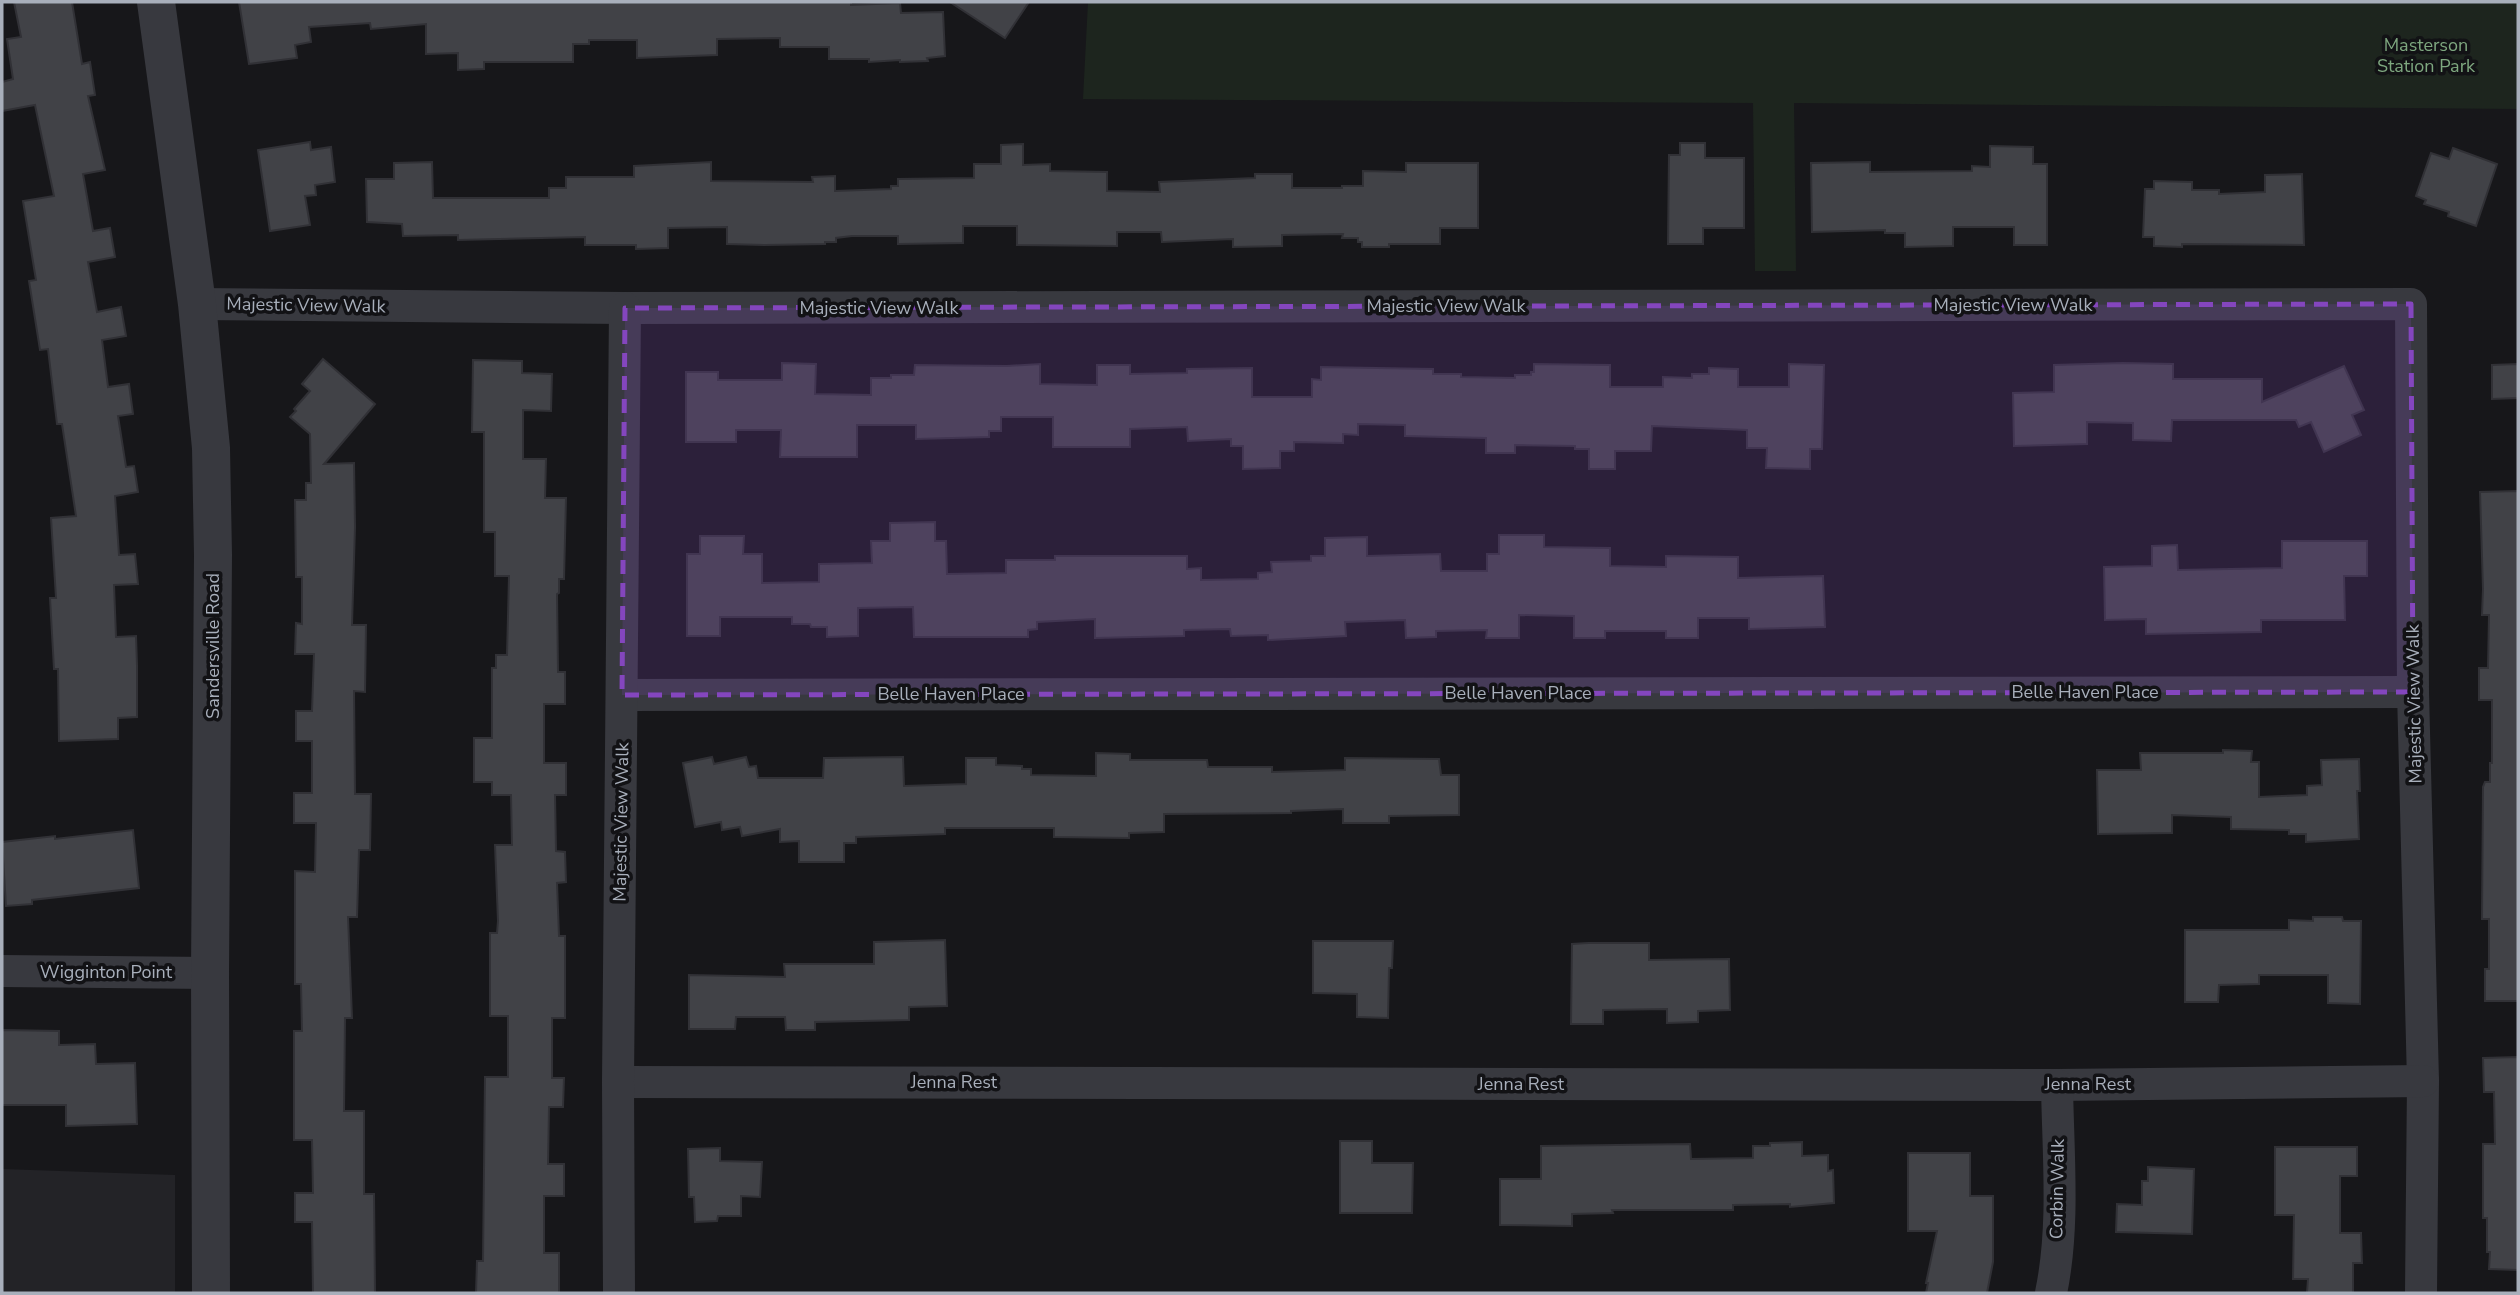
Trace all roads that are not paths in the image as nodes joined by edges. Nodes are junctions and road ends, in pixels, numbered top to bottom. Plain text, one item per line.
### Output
1 (156, 2) edge
2 (197, 304) junction
3 (625, 308) junction
4 (2413, 692) junction
5 (622, 695) junction
6 (2, 971) edge
7 (210, 973) junction
8 (2423, 1081) junction
9 (618, 1082) junction
10 (2057, 1085) junction
11 (211, 1293) edge
12 (619, 1293) edge
13 (2051, 1293) edge
14 (2421, 1293) edge

1 - 2 street, Sandersville Road
2 - 3 street, Majestic View Walk
2 - 7 street, Sandersville Road
3 - 4 street, Majestic View Walk
3 - 5 street, Majestic View Walk
4 - 5 street, Belle Haven Place
4 - 8 street, Majestic View Walk
5 - 9 street, Majestic View Walk
6 - 7 street, Wigginton Point
7 - 11 street, Sandersville Road
8 - 10 street, Jenna Rest
8 - 14 street, Majestic View Walk
9 - 10 street, Jenna Rest
9 - 12 street, Majestic View Walk
10 - 13 street, Corbin Walk

